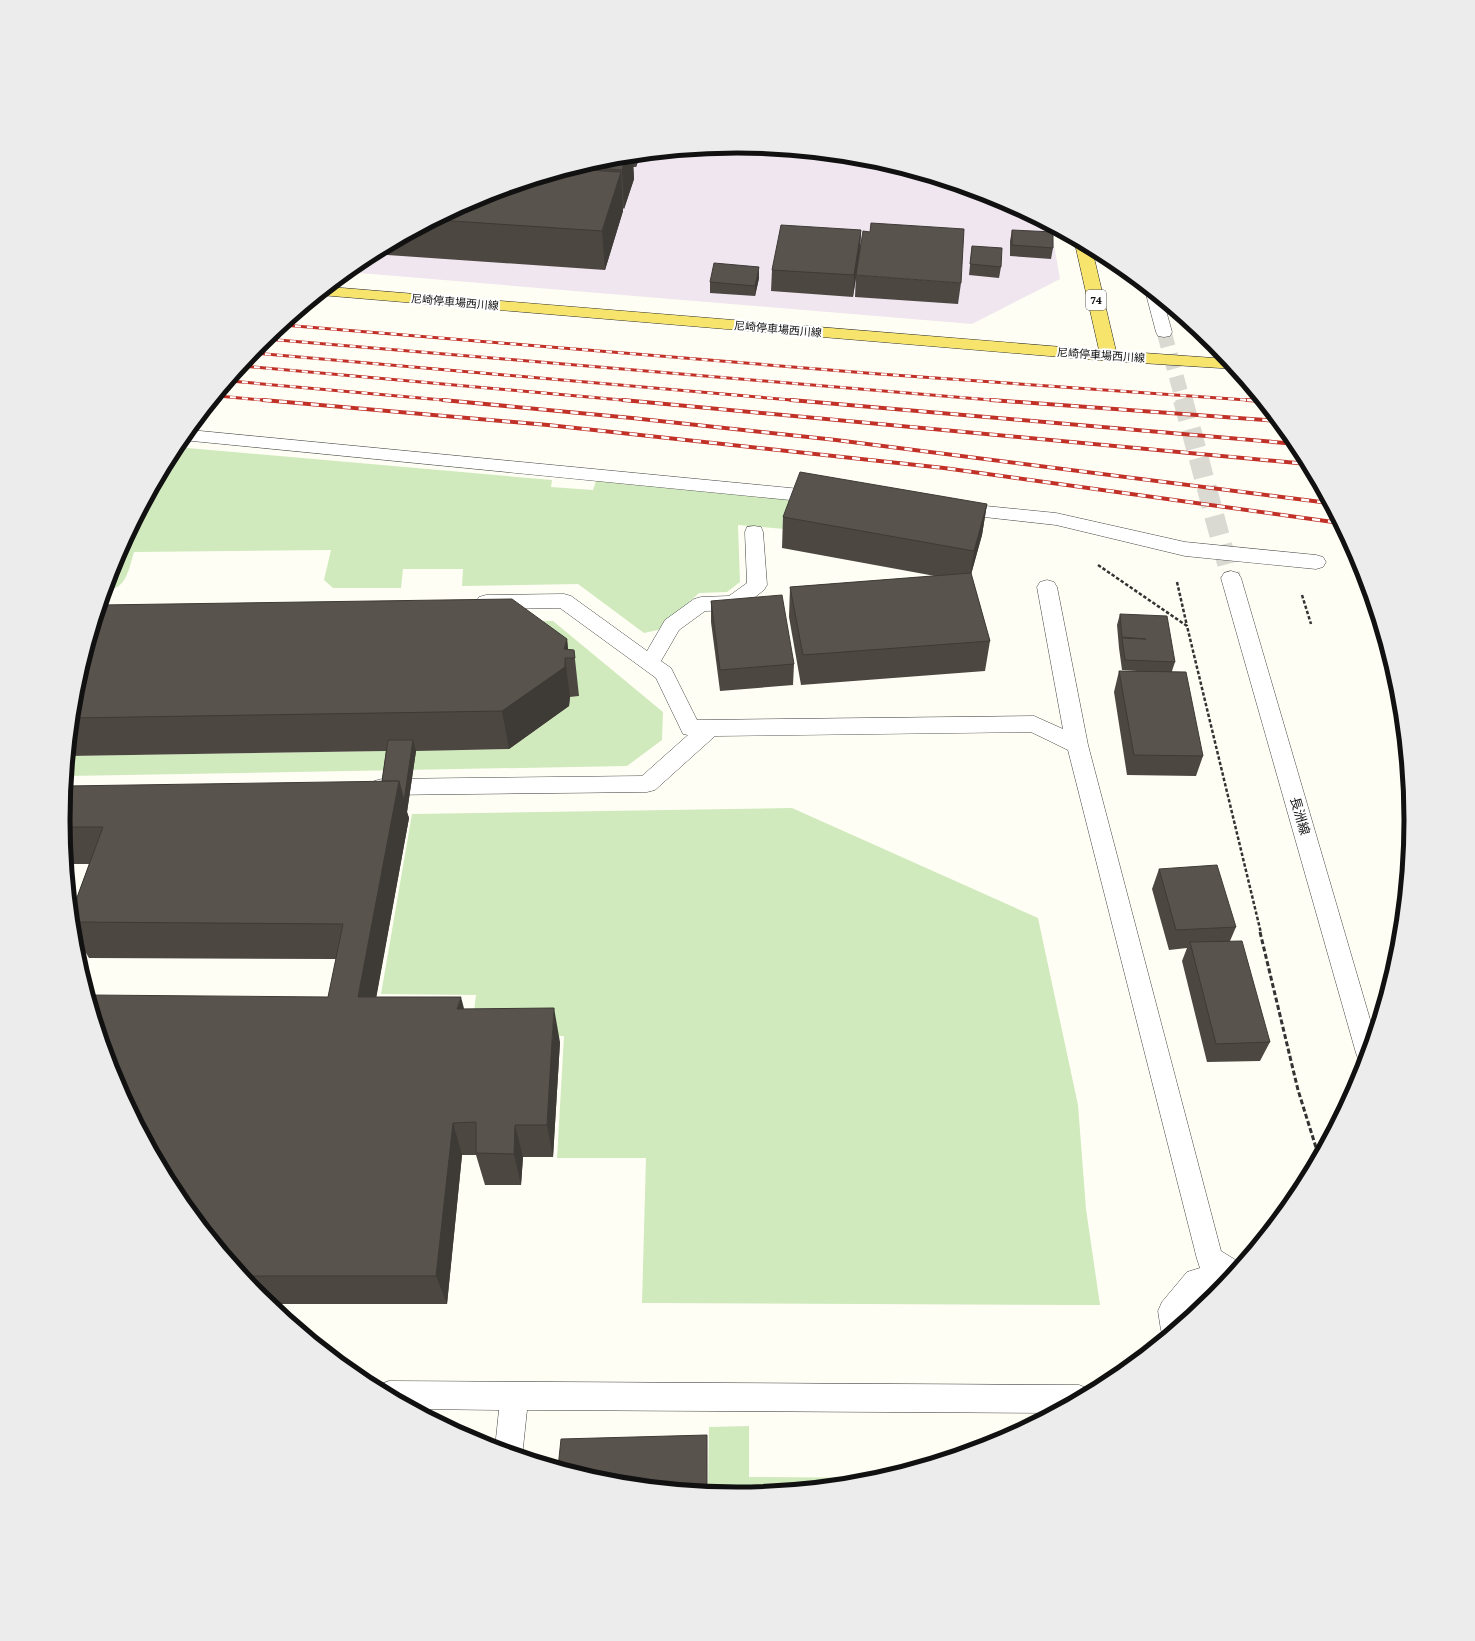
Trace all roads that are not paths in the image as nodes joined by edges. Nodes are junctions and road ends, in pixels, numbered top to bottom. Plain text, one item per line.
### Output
1 (1084, 250) edge
2 (330, 292) edge
3 (1156, 301) edge
4 (1164, 332) tunnel mouth
5 (1109, 356) junction
6 (1222, 363) edge
7 (192, 436) edge
8 (834, 498) edge
9 (937, 508) edge
10 (754, 532) dead end
11 (1316, 562) dead end
12 (1231, 578) tunnel mouth
13 (1047, 587) dead end
14 (468, 602) edge
15 (650, 663) junction
16 (711, 728) junction
17 (1077, 746) junction
18 (360, 788) edge
19 (1366, 1046) edge
20 (1229, 1271) edge
21 (1220, 1280) edge
22 (1174, 1325) edge
23 (398, 1395) edge
24 (514, 1396) junction
25 (1071, 1399) edge
26 (509, 1448) edge

1 - 5 main road, 74
2 - 5 main road, 尼崎停車場西川線
3 - 4 street
5 - 6 main road, 尼崎停車場西川線
7 - 8 street
9 - 11 street
10 - 15 street
12 - 19 street, 長洲線
13 - 17 street
14 - 15 street
15 - 16 street
16 - 17 street
16 - 18 street
17 - 20 street
21 - 22 street
23 - 24 street
24 - 25 street
24 - 26 street

